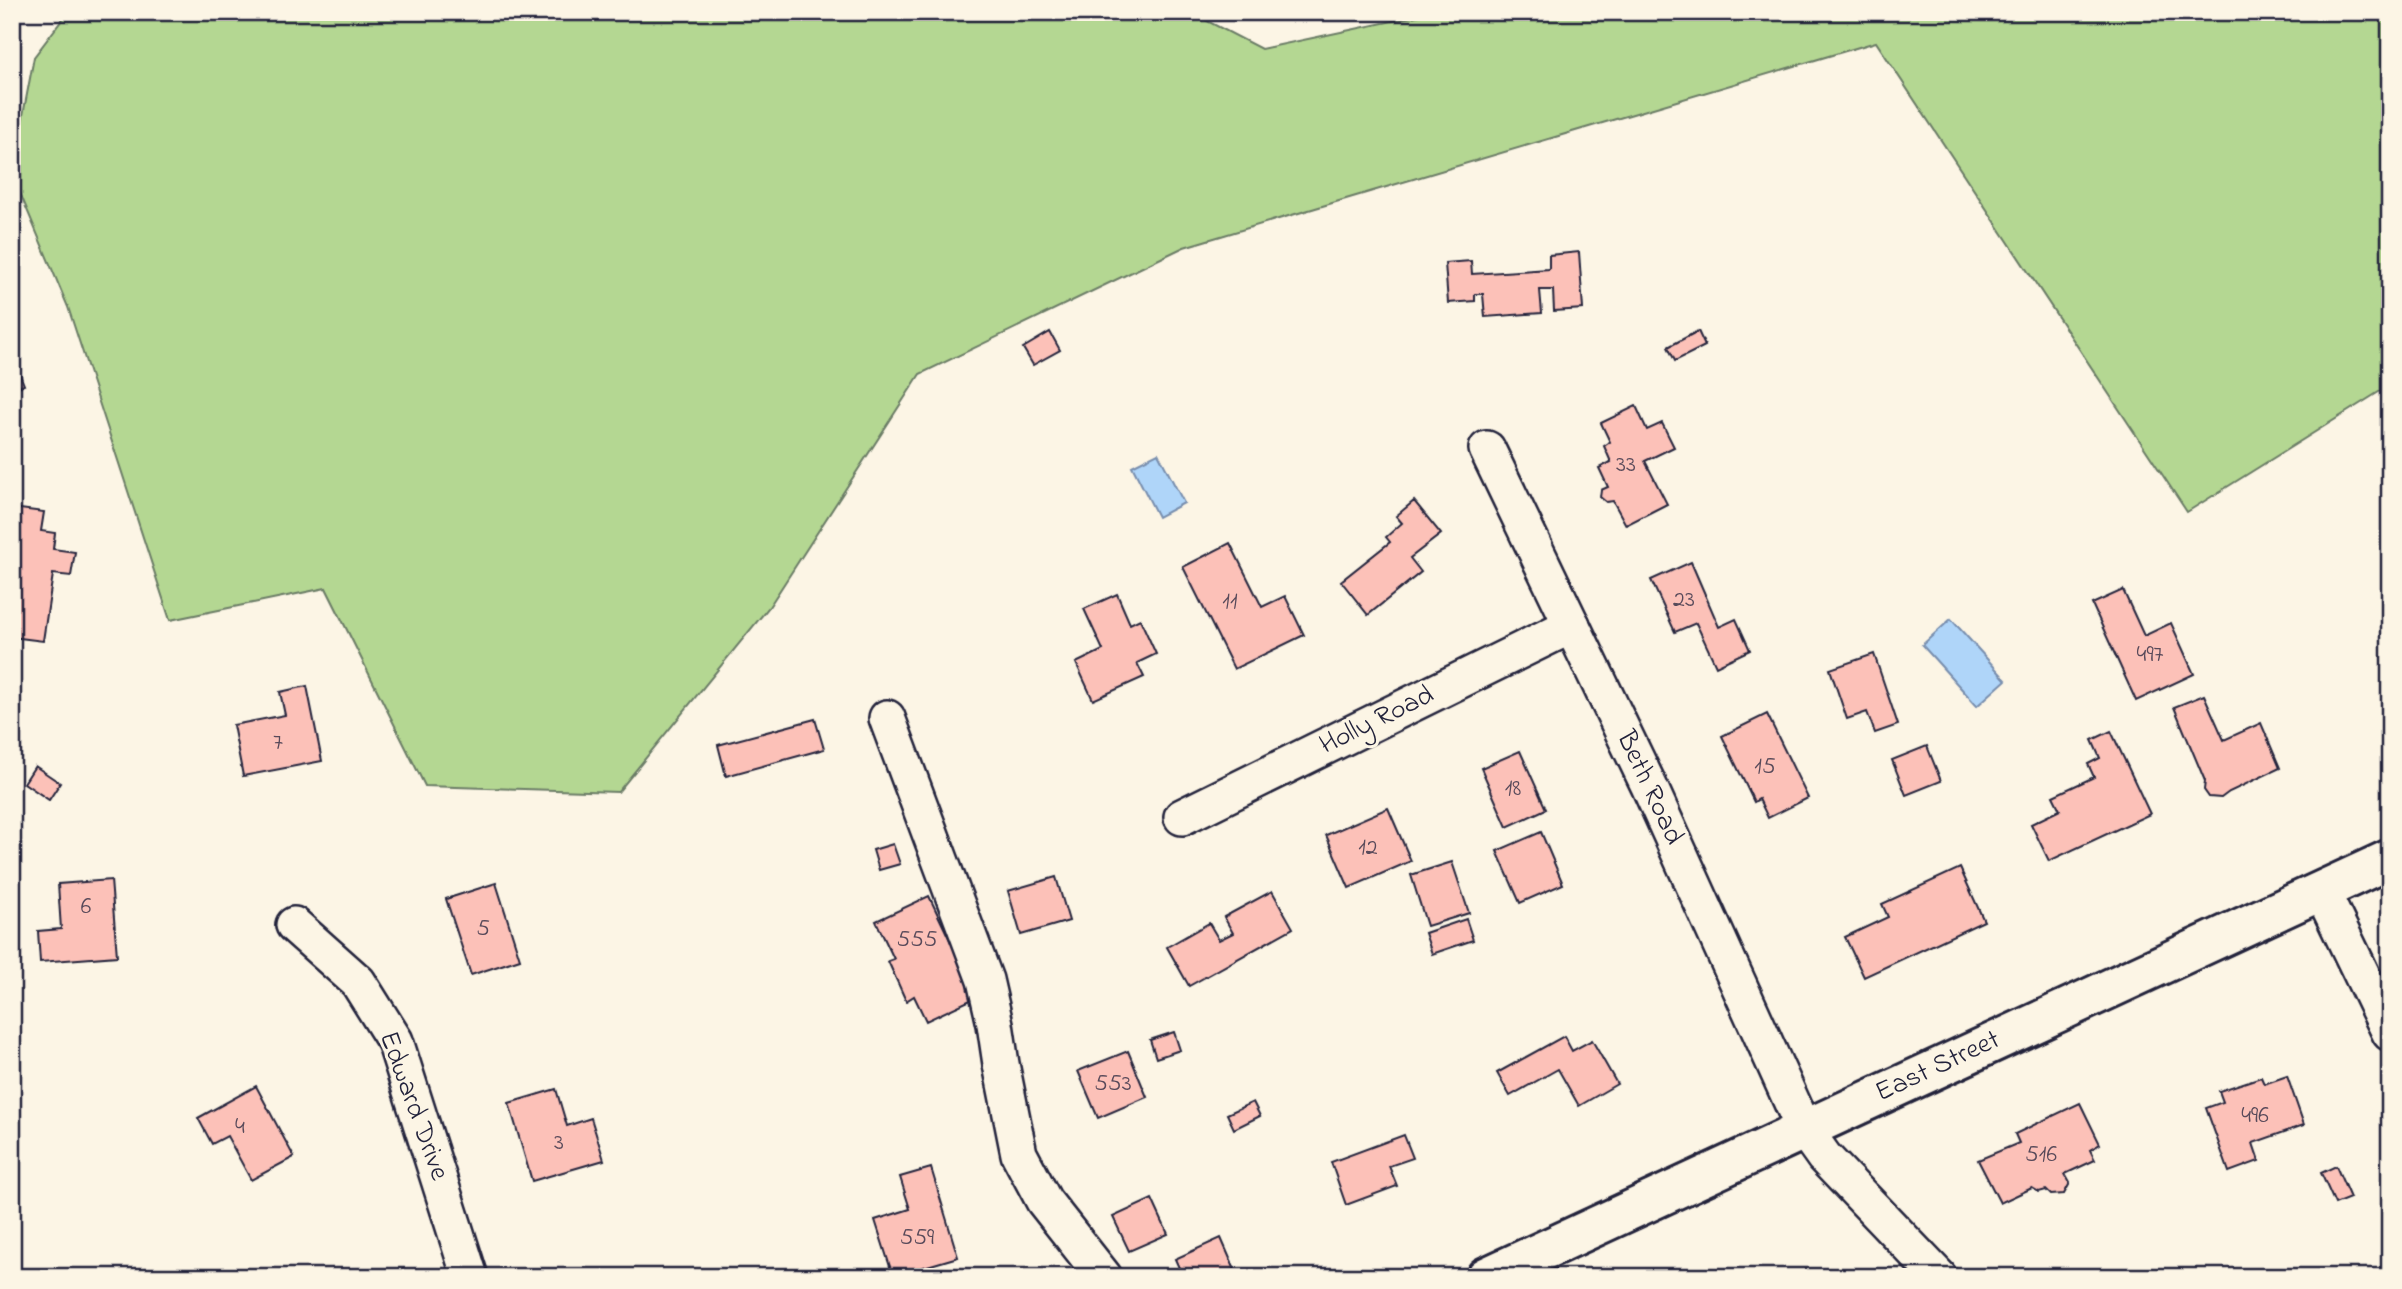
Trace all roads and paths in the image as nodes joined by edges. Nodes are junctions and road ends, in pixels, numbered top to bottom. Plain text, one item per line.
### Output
1 (1488, 449) dead end
2 (1572, 625) junction
3 (887, 718) dead end
4 (1182, 817) dead end
5 (2390, 859) edge
6 (2321, 890) junction
7 (294, 925) dead end
8 (2390, 1032) edge
9 (1804, 1129) junction
10 (470, 1277) edge
11 (1104, 1277) edge
12 (1486, 1277) edge
13 (1939, 1277) edge

1 - 2 street, Beth Road
2 - 4 street, Holly Road
2 - 9 street, Beth Road
3 - 11 street
5 - 6 street, East Street
6 - 8 street
6 - 9 street, East Street
7 - 10 street, Edward Drive
9 - 12 street, East Street
9 - 13 street, Beth Road

